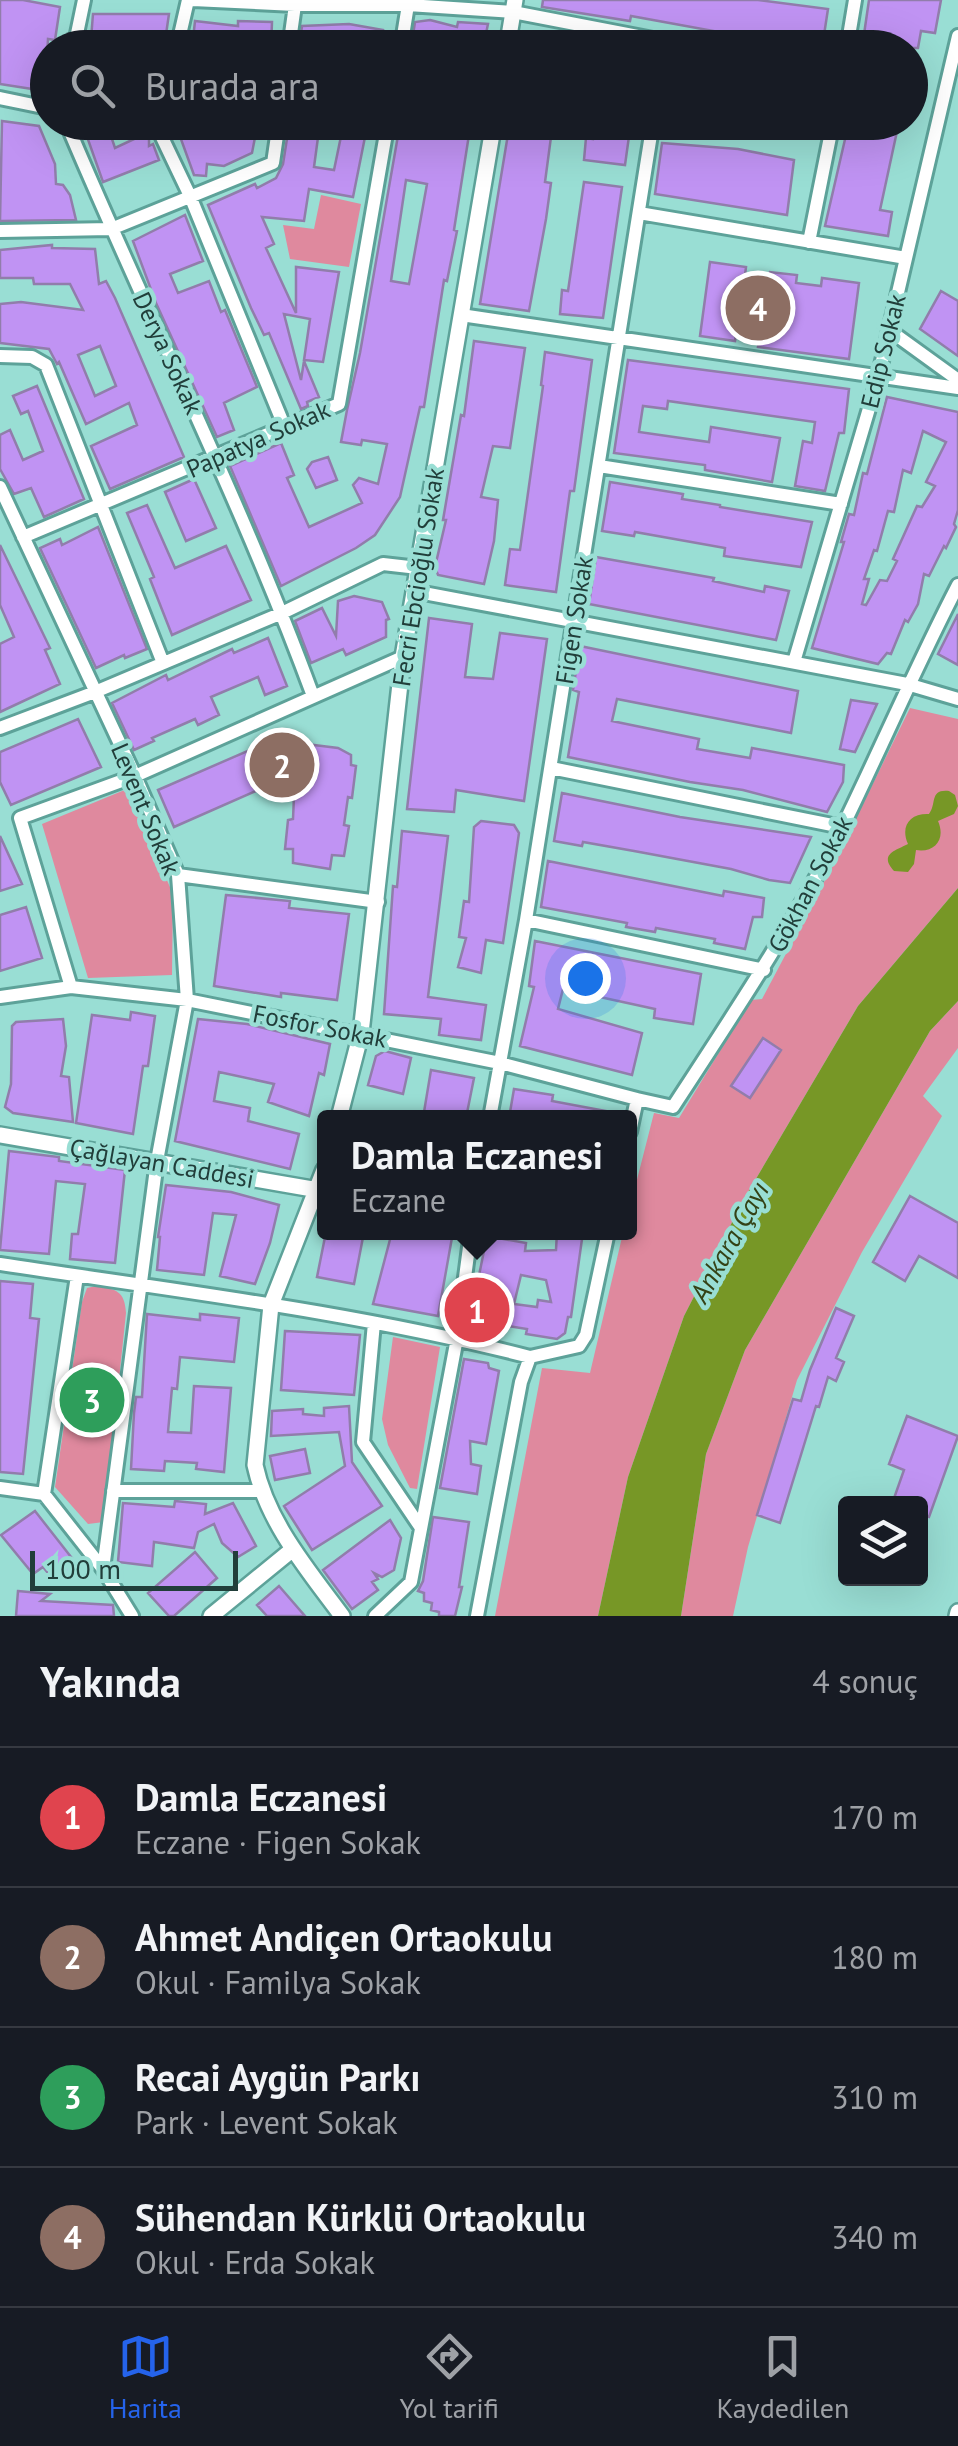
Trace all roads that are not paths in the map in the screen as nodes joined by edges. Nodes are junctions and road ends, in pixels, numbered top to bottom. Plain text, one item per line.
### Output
1 (84, 0) edge
2 (190, 0) edge
3 (855, 0) edge
4 (295, 5) junction
5 (408, 5) junction
6 (514, 6) edge
7 (78, 30) edge
8 (182, 30) edge
9 (292, 30) edge
10 (404, 30) edge
11 (610, 30) edge
12 (850, 30) edge
13 (958, 36) edge
14 (0, 98) edge
15 (30, 104) edge
16 (74, 140) edge
17 (164, 140) edge
18 (276, 140) edge
19 (385, 140) edge
20 (491, 140) edge
21 (650, 140) edge
22 (829, 140) edge
23 (190, 196) junction
24 (639, 213) junction
25 (111, 229) junction
26 (0, 231) edge
27 (809, 242) junction
28 (906, 258) junction
29 (462, 315) junction
30 (890, 330) junction
31 (619, 338) junction
32 (0, 356) edge
33 (878, 378) junction
34 (958, 380) edge
35 (958, 388) edge
36 (285, 428) junction
37 (216, 458) junction
38 (599, 466) junction
39 (0, 487) edge
40 (841, 504) junction
41 (100, 506) junction
42 (6, 517) edge
43 (24, 537) junction
44 (418, 568) junction
45 (958, 585) edge
46 (414, 592) junction
47 (282, 613) junction
48 (574, 622) junction
49 (403, 657) junction
50 (794, 662) junction
51 (163, 663) junction
52 (907, 684) junction
53 (95, 692) junction
54 (313, 696) junction
55 (958, 699) edge
56 (0, 727) edge
57 (551, 768) junction
58 (135, 776) junction
59 (842, 827) junction
60 (178, 875) junction
61 (378, 902) junction
62 (526, 920) junction
63 (764, 970) junction
64 (71, 987) junction
65 (0, 997) edge
66 (186, 1000) junction
67 (361, 1033) junction
68 (500, 1063) junction
69 (636, 1099) junction
70 (341, 1110) edge
71 (491, 1110) edge
72 (634, 1110) edge
73 (0, 1136) edge
74 (157, 1161) junction
75 (317, 1190) edge
76 (317, 1202) edge
77 (471, 1240) edge
78 (606, 1240) edge
79 (0, 1264) edge
80 (78, 1276) junction
81 (140, 1283) junction
82 (271, 1306) junction
83 (374, 1323) junction
84 (457, 1338) junction
85 (530, 1357) junction
86 (0, 1488) edge
87 (113, 1490) junction
88 (260, 1490) junction
89 (44, 1494) junction
90 (421, 1528) junction
91 (292, 1549) junction
92 (102, 1569) junction
93 (132, 1616) edge
94 (211, 1616) edge
95 (342, 1616) edge
96 (374, 1616) edge
97 (477, 1616) edge

1 - 7 street
2 - 4 street
2 - 8 street
3 - 12 street
4 - 5 street
4 - 9 street
5 - 6 street
5 - 10 street
6 - 11 street
13 - 28 street, Edip Sokak
14 - 15 street
16 - 25 street, Derya Sokak
17 - 23 street
18 - 23 street
19 - 36 street, Papatya Sokak
20 - 29 street, Fecri Ebcioğlu Sokak
21 - 24 street, Figen Sokak
22 - 27 street
23 - 25 street
23 - 36 street
24 - 27 street
24 - 31 street, Figen Sokak
25 - 26 street
25 - 37 street, Derya Sokak
27 - 28 street
28 - 30 street, Edip Sokak
29 - 31 street
29 - 44 street, Fecri Ebcioğlu Sokak
30 - 33 street, Edip Sokak
30 - 34 street
31 - 33 street
31 - 38 street, Figen Sokak
32 - 41 street
33 - 35 street
33 - 40 street, Edip Sokak
36 - 37 street, Papatya Sokak
37 - 41 street, Papatya Sokak
37 - 47 street, Derya Sokak
38 - 40 street
38 - 48 street, Figen Sokak
39 - 42 street, Levent Sokak
40 - 50 street, Edip Sokak
41 - 43 street, Papatya Sokak
41 - 51 street
42 - 43 street, Levent Sokak
43 - 53 street, Levent Sokak
44 - 46 street, Fecri Ebcioğlu Sokak
44 - 47 street
45 - 52 street, Gökhan Sokak
46 - 48 street
46 - 49 street, Fecri Ebcioğlu Sokak
47 - 51 street
47 - 54 street, Derya Sokak
48 - 50 street
48 - 57 street, Figen Sokak
49 - 54 street
49 - 61 street, Fecri Ebcioğlu Sokak
50 - 52 street
51 - 53 street
52 - 55 street
52 - 59 street, Gökhan Sokak
53 - 56 street
53 - 58 street, Levent Sokak
54 - 58 street
57 - 59 street
57 - 62 street, Figen Sokak
58 - 60 street, Levent Sokak
58 - 64 street
59 - 63 street, Gökhan Sokak
60 - 61 street
60 - 66 street, Levent Sokak
61 - 67 street, Fecri Ebcioğlu Sokak
62 - 63 street
62 - 68 street, Figen Sokak
63 - 69 street, Gökhan Sokak
64 - 65 street, Fosfor Sokak
64 - 66 street, Fosfor Sokak
66 - 67 street, Fosfor Sokak
66 - 74 street, Levent Sokak
67 - 68 street, Fosfor Sokak
67 - 70 street, Fecri Ebcioğlu Sokak
68 - 69 street, Fosfor Sokak
68 - 71 street, Figen Sokak
69 - 72 street
73 - 74 street, Çağlayan Caddesi
74 - 75 street, Çağlayan Caddesi
74 - 81 street, Levent Sokak
76 - 82 street
77 - 84 street
78 - 85 street
79 - 80 street
80 - 81 street
80 - 89 street
81 - 82 street
81 - 87 street, Levent Sokak
82 - 83 street
82 - 88 street
83 - 84 street
83 - 90 street
84 - 85 street
84 - 90 street
85 - 97 street
86 - 89 street
87 - 88 street
87 - 92 street, Levent Sokak
88 - 91 street
89 - 92 street
90 - 96 street
91 - 94 street
91 - 95 street
92 - 93 street

